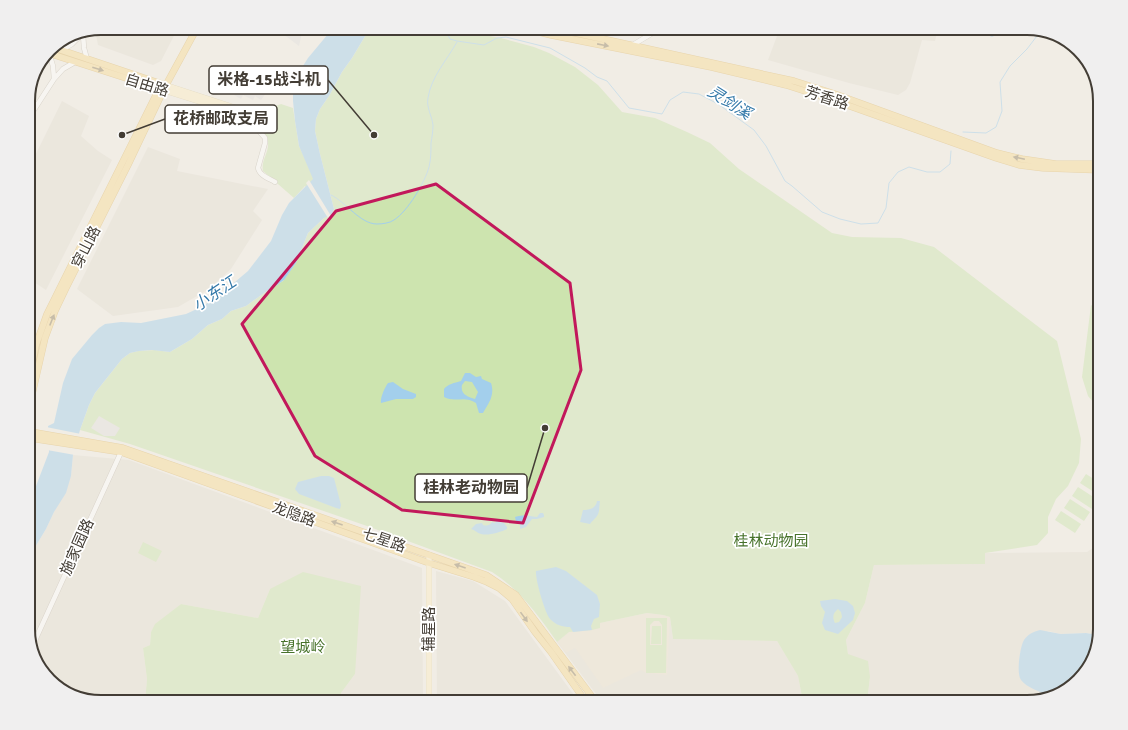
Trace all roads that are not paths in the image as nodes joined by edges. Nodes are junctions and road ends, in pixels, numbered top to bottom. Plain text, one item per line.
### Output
1 (189, 35) edge
2 (193, 35) edge
3 (551, 35) edge
4 (586, 35) edge
5 (649, 35) edge
6 (84, 38) edge
7 (75, 41) edge
8 (632, 45) junction
9 (62, 50) joint
10 (627, 50) junction
11 (54, 55) edge
12 (50, 59) edge
13 (87, 59) junction
14 (75, 62) junction
15 (54, 80) junction
16 (163, 87) junction
17 (35, 108) edge
18 (247, 114) joint
19 (1093, 164) edge
20 (1093, 170) edge
21 (275, 182) dead end
22 (35, 350) edge
23 (35, 380) edge
24 (36, 436) edge
25 (122, 450) junction
26 (429, 555) junction
27 (428, 563) junction
28 (36, 639) edge
29 (429, 695) edge
30 (581, 695) edge
31 (591, 695) edge

1 - 16 main road
2 - 16 main road
3 -> 10 main road, 芳香路
4 - 8 main road, 芳香路
5 - 8 street
6 - 13 street
7 - 9 street
8 - 10 street
19 -> 8 main road, 芳香路
9 - 13 main road, 自由路
10 - 20 main road, 芳香路
11 - 14 main road, 自由路
12 - 15 street
13 - 16 main road, 自由路
14 - 15 street
14 -> 16 main road, 自由路
15 - 17 street
16 - 18 main road, 自由路
16 - 22 main road, 穿山路
23 -> 16 main road, 穿山路
18 - 21 street
24 - 25 main road, 龙隐路
26 -> 25 main road, 七星路
25 - 27 main road, 龙隐路
25 - 28 street, 施家园路
26 - 27 main road, 辅星路
31 -> 26 main road, 七星路
27 - 29 main road, 辅星路
27 -> 30 main road, 龙隐路

